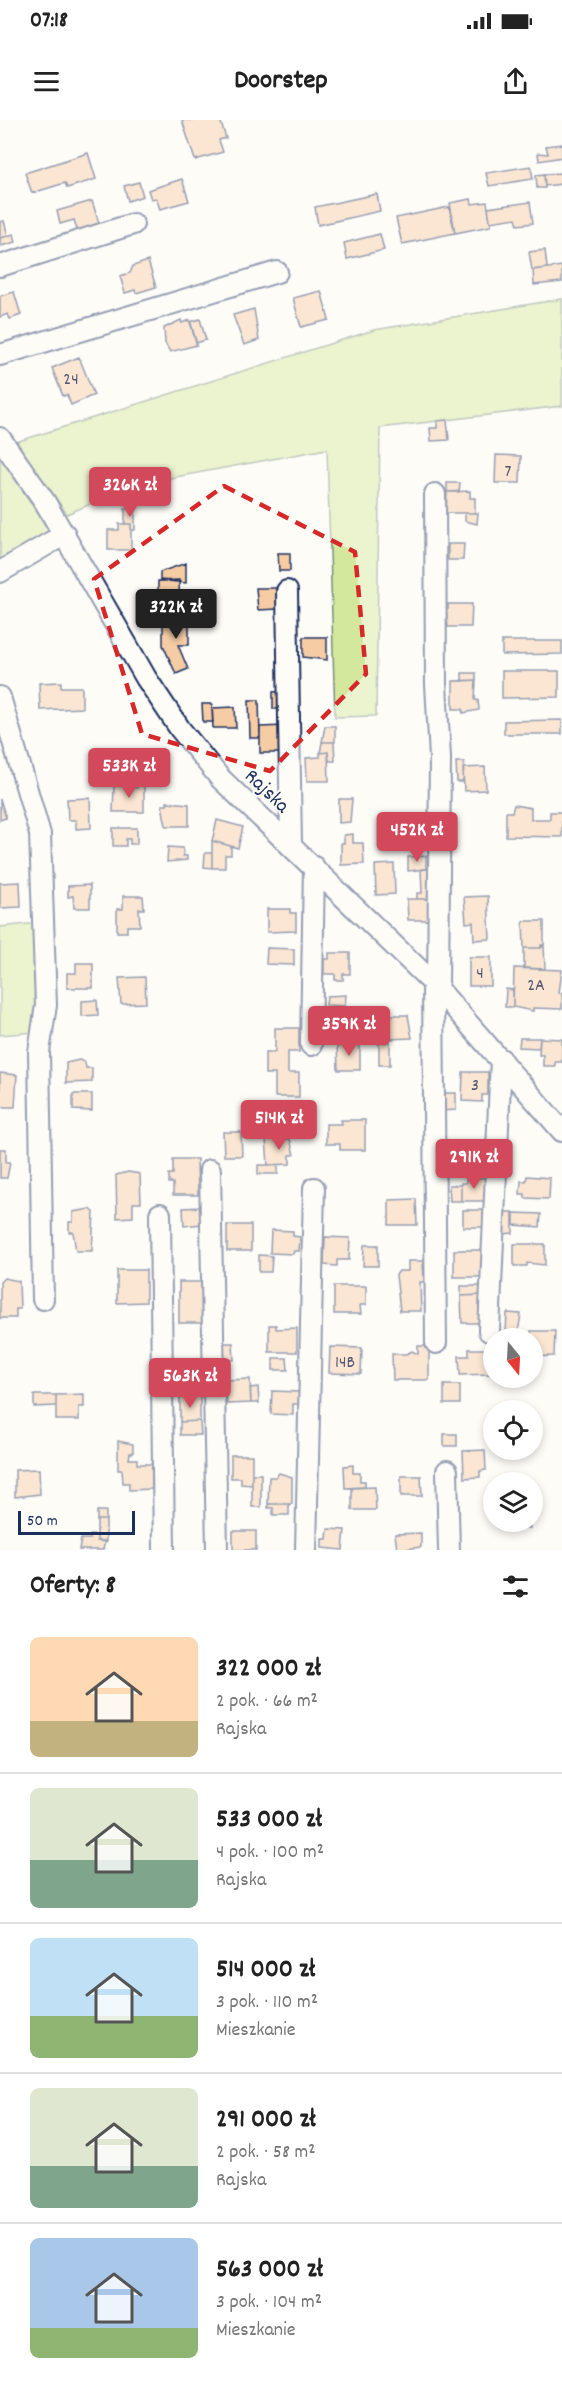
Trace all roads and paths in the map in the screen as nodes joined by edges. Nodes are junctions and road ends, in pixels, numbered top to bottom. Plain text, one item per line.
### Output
1 (133, 224) dead end
2 (0, 267) edge
3 (278, 272) dead end
4 (0, 355) edge
5 (0, 438) edge
6 (435, 494) dead end
7 (65, 534) junction
8 (0, 572) edge
9 (287, 591) dead end
10 (0, 697) edge
11 (291, 845) junction
12 (314, 867) junction
13 (436, 986) junction
14 (311, 1045) dead end
15 (501, 1059) junction
16 (562, 1131) edge
17 (210, 1170) dead end
18 (314, 1188) dead end
19 (160, 1214) dead end
20 (43, 1299) dead end
21 (489, 1328) edge
22 (436, 1343) dead end
23 (447, 1471) dead end
24 (164, 1550) edge
25 (217, 1550) edge
26 (306, 1550) edge
27 (449, 1550) edge

1 - 2 street
3 - 4 street
5 - 7 street, Rajska
6 - 13 street
7 - 8 street
7 - 11 street, Rajska
9 - 11 street
10 - 20 street
11 - 12 street, Rajska
12 - 13 street, Rajska
12 - 14 street
13 - 15 street, Rajska
13 - 22 street
15 - 16 street, Rajska
15 - 21 street
17 - 25 street
18 - 26 street
19 - 24 street
23 - 27 street

